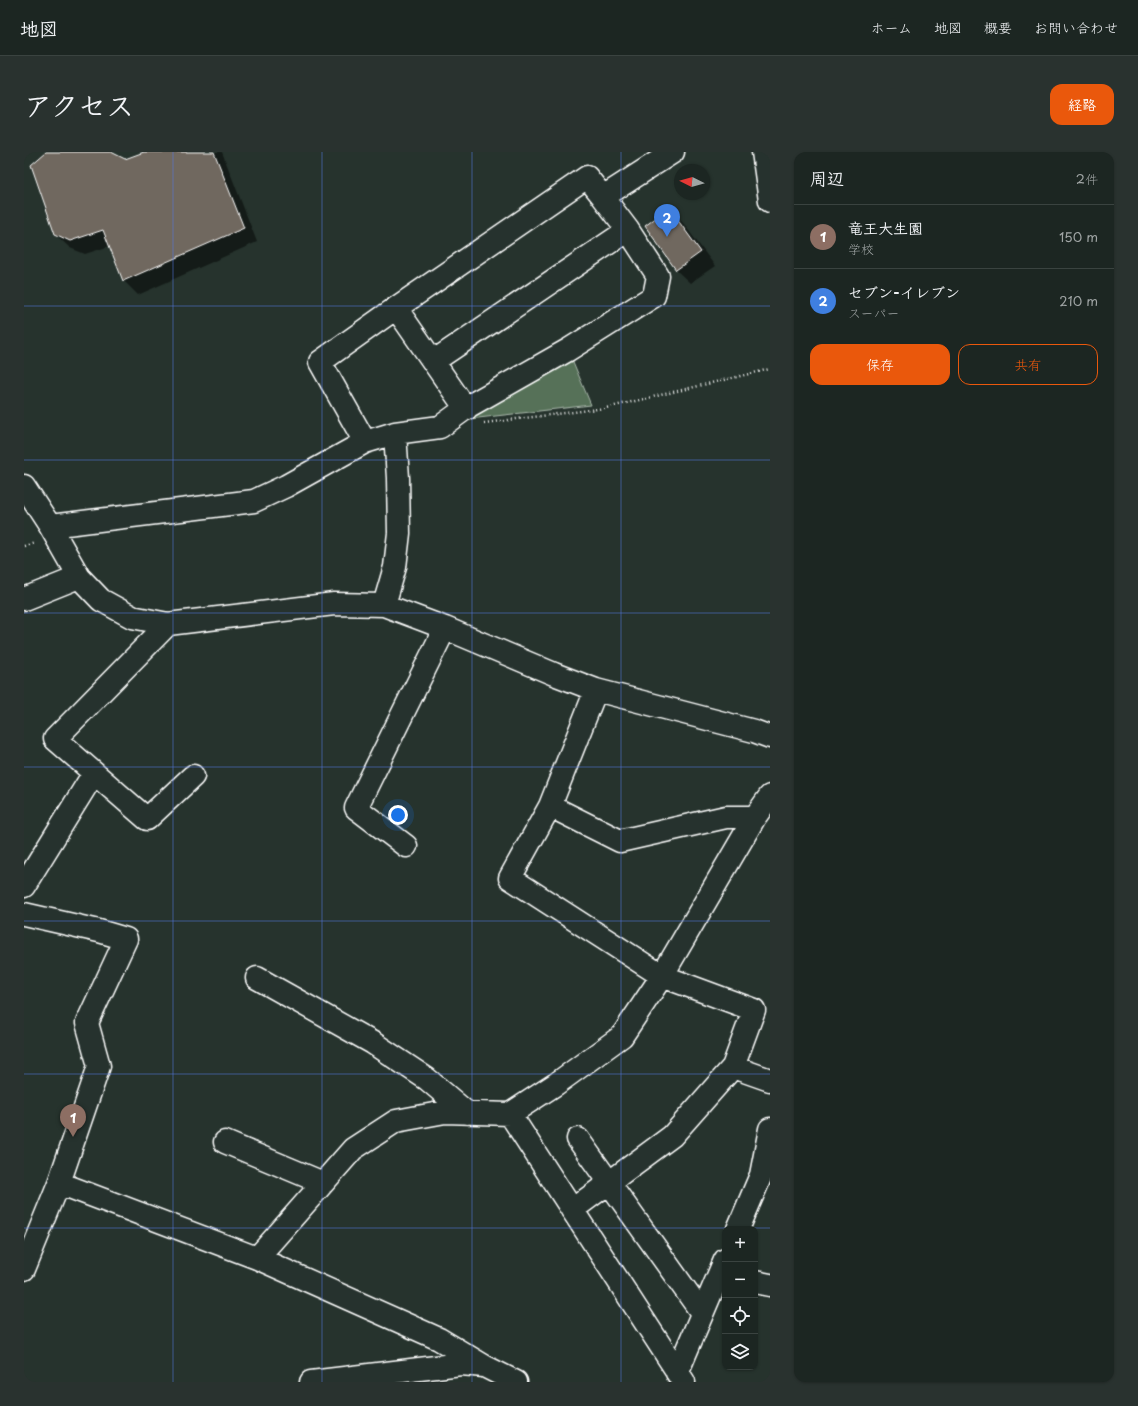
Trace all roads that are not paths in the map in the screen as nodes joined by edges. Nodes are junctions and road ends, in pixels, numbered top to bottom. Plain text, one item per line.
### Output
1 (673, 152) edge
2 (763, 152) edge
3 (603, 197) junction
4 (770, 202) edge
5 (628, 230) junction
6 (396, 308) junction
7 (434, 361) junction
8 (466, 409) junction
9 (395, 432) junction
10 (365, 442) junction
11 (24, 486) edge
12 (50, 526) junction
13 (79, 577) junction
14 (24, 599) edge
15 (384, 605) junction
16 (168, 624) junction
17 (445, 628) junction
18 (596, 690) junction
19 (770, 737) edge
20 (94, 773) junction
21 (193, 776) dead end
22 (770, 796) edge
23 (550, 806) junction
24 (755, 817) junction
25 (406, 846) dead end
26 (24, 886) edge
27 (24, 914) edge
28 (662, 976) junction
29 (257, 978) dead end
30 (733, 1067) junction
31 (770, 1080) edge
32 (466, 1113) junction
33 (510, 1114) junction
34 (770, 1129) edge
35 (578, 1139) dead end
36 (225, 1142) dead end
37 (59, 1183) junction
38 (323, 1183) junction
39 (609, 1183) junction
40 (764, 1183) edge
41 (572, 1210) junction
42 (740, 1226) edge
43 (257, 1258) junction
44 (24, 1269) edge
45 (722, 1272) edge
46 (758, 1283) edge
47 (770, 1285) edge
48 (702, 1313) junction
49 (484, 1366) junction
50 (681, 1377) edge
51 (311, 1382) edge
52 (516, 1382) edge

1 - 3 street
2 - 4 street
3 - 5 street
3 - 6 street
5 - 7 street
5 - 8 street
6 - 7 street
6 - 10 street
7 - 8 street
8 - 9 street
9 - 10 street
9 - 15 street
10 - 12 street
11 - 12 street
12 - 13 street
13 - 14 street
13 - 16 street
15 - 16 street
15 - 17 street
16 - 20 street
17 - 18 street
17 - 25 street
18 - 19 street
18 - 23 street
20 - 21 street
20 - 26 street
22 - 24 street
23 - 24 street
23 - 28 street
24 - 28 street
27 - 37 street
28 - 30 street
28 - 33 street
29 - 32 street
30 - 31 street
30 - 39 street
32 - 33 street
32 - 38 street
33 - 41 street
34 - 40 street
35 - 39 street
36 - 38 street
37 - 43 street
37 - 44 street
38 - 43 street
39 - 41 street
39 - 48 street
40 - 42 street
41 - 50 street
43 - 49 street
45 - 48 street
46 - 47 street
48 - 50 street
49 - 51 street
49 - 52 street

